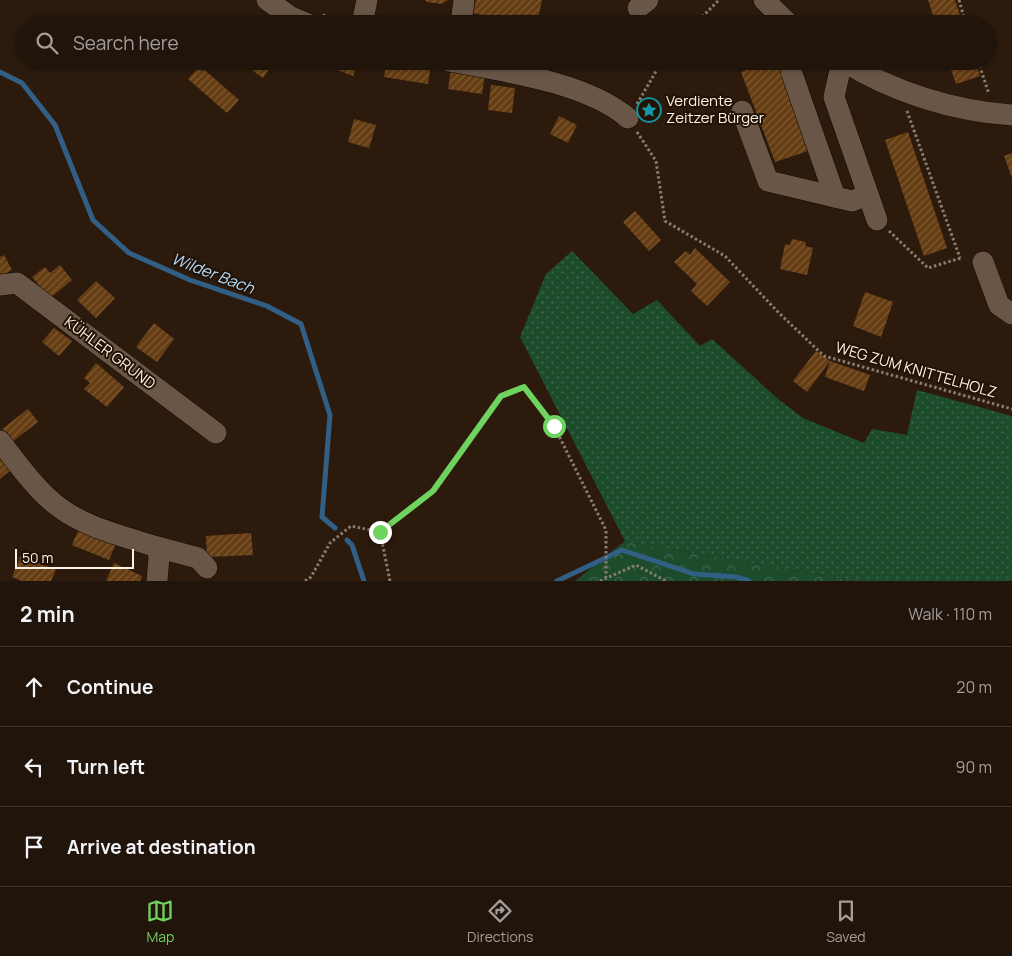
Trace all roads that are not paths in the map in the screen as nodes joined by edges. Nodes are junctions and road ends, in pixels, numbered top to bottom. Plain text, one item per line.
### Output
1 (266, 0) edge
2 (366, 0) edge
3 (464, 0) edge
4 (764, 0) edge
5 (299, 13) edge
6 (364, 15) edge
7 (462, 15) edge
8 (780, 15) edge
9 (512, 70) edge
10 (840, 70) edge
11 (858, 70) edge
12 (791, 71) dead end
13 (633, 110) road end
14 (742, 111) dead end
15 (1003, 114) edge
16 (868, 195) junction
17 (835, 197) junction
18 (877, 220) road end
19 (983, 262) road end
20 (0, 285) edge
21 (1012, 314) edge
22 (216, 433) dead end
23 (0, 442) edge
24 (157, 547) junction
25 (207, 568) dead end
26 (156, 581) edge

1 - 5 street
2 - 6 street
3 - 7 street
4 - 8 street
9 - 13 street
10 - 16 street
11 - 15 street
12 - 17 street
14 - 17 street
16 - 17 street
16 - 18 street
19 - 21 street
20 - 22 street, KÜHLER GRUND
23 - 24 street
24 - 25 street
24 - 26 street

